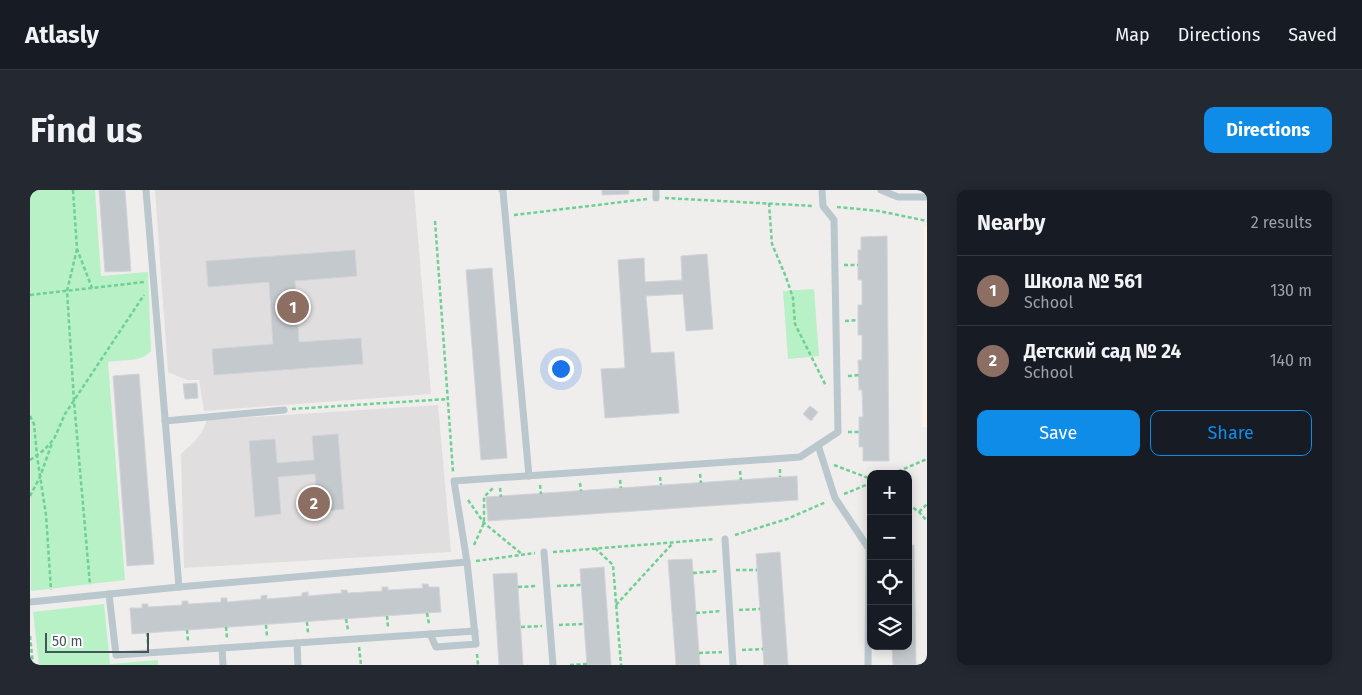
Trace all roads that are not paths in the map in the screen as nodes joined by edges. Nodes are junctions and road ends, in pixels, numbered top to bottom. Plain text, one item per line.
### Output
1 (146, 190) edge
2 (502, 190) edge
3 (822, 190) edge
4 (881, 190) edge
5 (927, 197) edge
6 (284, 410) road end
7 (165, 421) junction
8 (818, 445) junction
9 (529, 476) junction
10 (725, 538) road end
11 (544, 552) road end
12 (467, 562) junction
13 (179, 587) junction
14 (109, 594) junction
15 (30, 602) edge
16 (475, 631) junction
17 (430, 634) junction
18 (297, 643) junction
19 (222, 648) junction
20 (223, 665) edge
21 (298, 665) edge
22 (553, 665) edge
23 (733, 665) edge
24 (868, 665) edge

1 - 7 lane
2 - 9 lane
3 - 8 lane
4 - 5 lane
6 - 7 lane
7 - 13 lane
8 - 9 lane
8 - 24 lane
9 - 12 lane
10 - 23 lane
11 - 22 lane
12 - 13 lane
12 - 16 lane
13 - 14 lane
14 - 15 lane
14 - 19 lane
16 - 17 lane
16 - 17 lane
17 - 18 lane
18 - 19 lane
18 - 21 lane
19 - 20 lane

